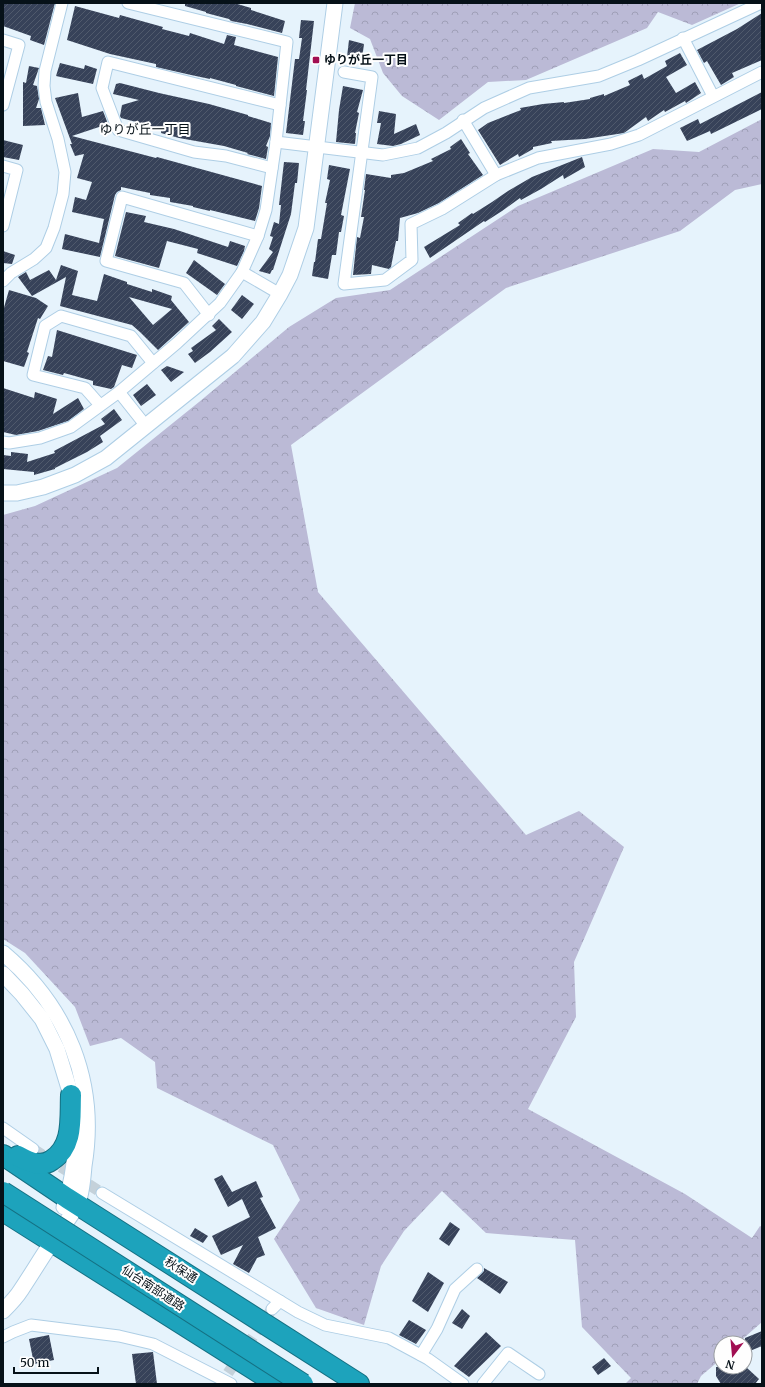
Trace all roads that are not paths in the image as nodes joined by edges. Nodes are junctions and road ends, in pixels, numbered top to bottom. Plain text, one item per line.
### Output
1 (62, 3) edge
2 (128, 3) edge
3 (760, 3) edge
4 (334, 11) edge
5 (683, 38) junction
6 (3, 40) edge
7 (344, 72) dead end
8 (762, 72) edge
9 (713, 96) junction
10 (3, 105) edge
11 (280, 105) junction
12 (463, 120) junction
13 (276, 142) junction
14 (316, 148) junction
15 (362, 154) junction
16 (3, 166) edge
17 (272, 168) junction
18 (496, 175) junction
19 (3, 226) edge
20 (258, 236) junction
21 (242, 272) junction
22 (3, 281) edge
23 (280, 294) junction
24 (209, 315) junction
25 (153, 363) junction
26 (119, 392) junction
27 (100, 405) junction
28 (146, 426) junction
29 (3, 442) edge
30 (3, 493) edge
31 (3, 953) edge
32 (3, 974) edge
33 (71, 1095) junction
34 (3, 1128) edge
35 (3, 1146) edge
36 (34, 1148) tunnel mouth
37 (3, 1155) edge
38 (3, 1192) edge
39 (102, 1193) tunnel mouth
40 (72, 1201) junction
41 (3, 1211) edge
42 (52, 1242) junction
43 (477, 1269) dead end
44 (3, 1311) edge
45 (3, 1337) edge
46 (421, 1355) junction
47 (539, 1374) dead end
48 (226, 1380) edge
49 (277, 1384) edge
50 (303, 1384) edge
51 (359, 1384) edge
52 (463, 1384) edge
53 (483, 1384) edge

1 - 22 street
2 - 11 street
3 - 5 street
4 - 14 street
5 - 9 street
5 - 12 street
6 - 10 street
7 - 15 street
8 - 9 street
9 - 18 street
11 - 13 street
11 - 17 street
12 - 15 street
12 - 18 street
13 - 14 street
13 - 17 street
14 - 15 street
14 - 23 street
15 - 18 street
16 - 19 street
17 - 20 street
20 - 21 street
20 - 24 street
21 - 23 street
21 - 24 street
23 - 28 street
24 - 25 street
25 - 26 street
25 - 27 street
26 - 27 street
26 - 28 street
27 - 29 street
28 - 30 street
31 - 40 street
32 - 33 street
33 - 35 highway
33 - 40 street
34 - 36 street
37 - 40 highway, 秋保通
38 - 50 highway, 仙台南部道路, bridge
39 - 46 street
40 - 42 street
40 - 51 highway, 秋保通
41 - 42 highway
42 - 44 street
42 - 49 highway
43 - 46 street
45 - 48 street
46 - 52 street
47 - 53 street

